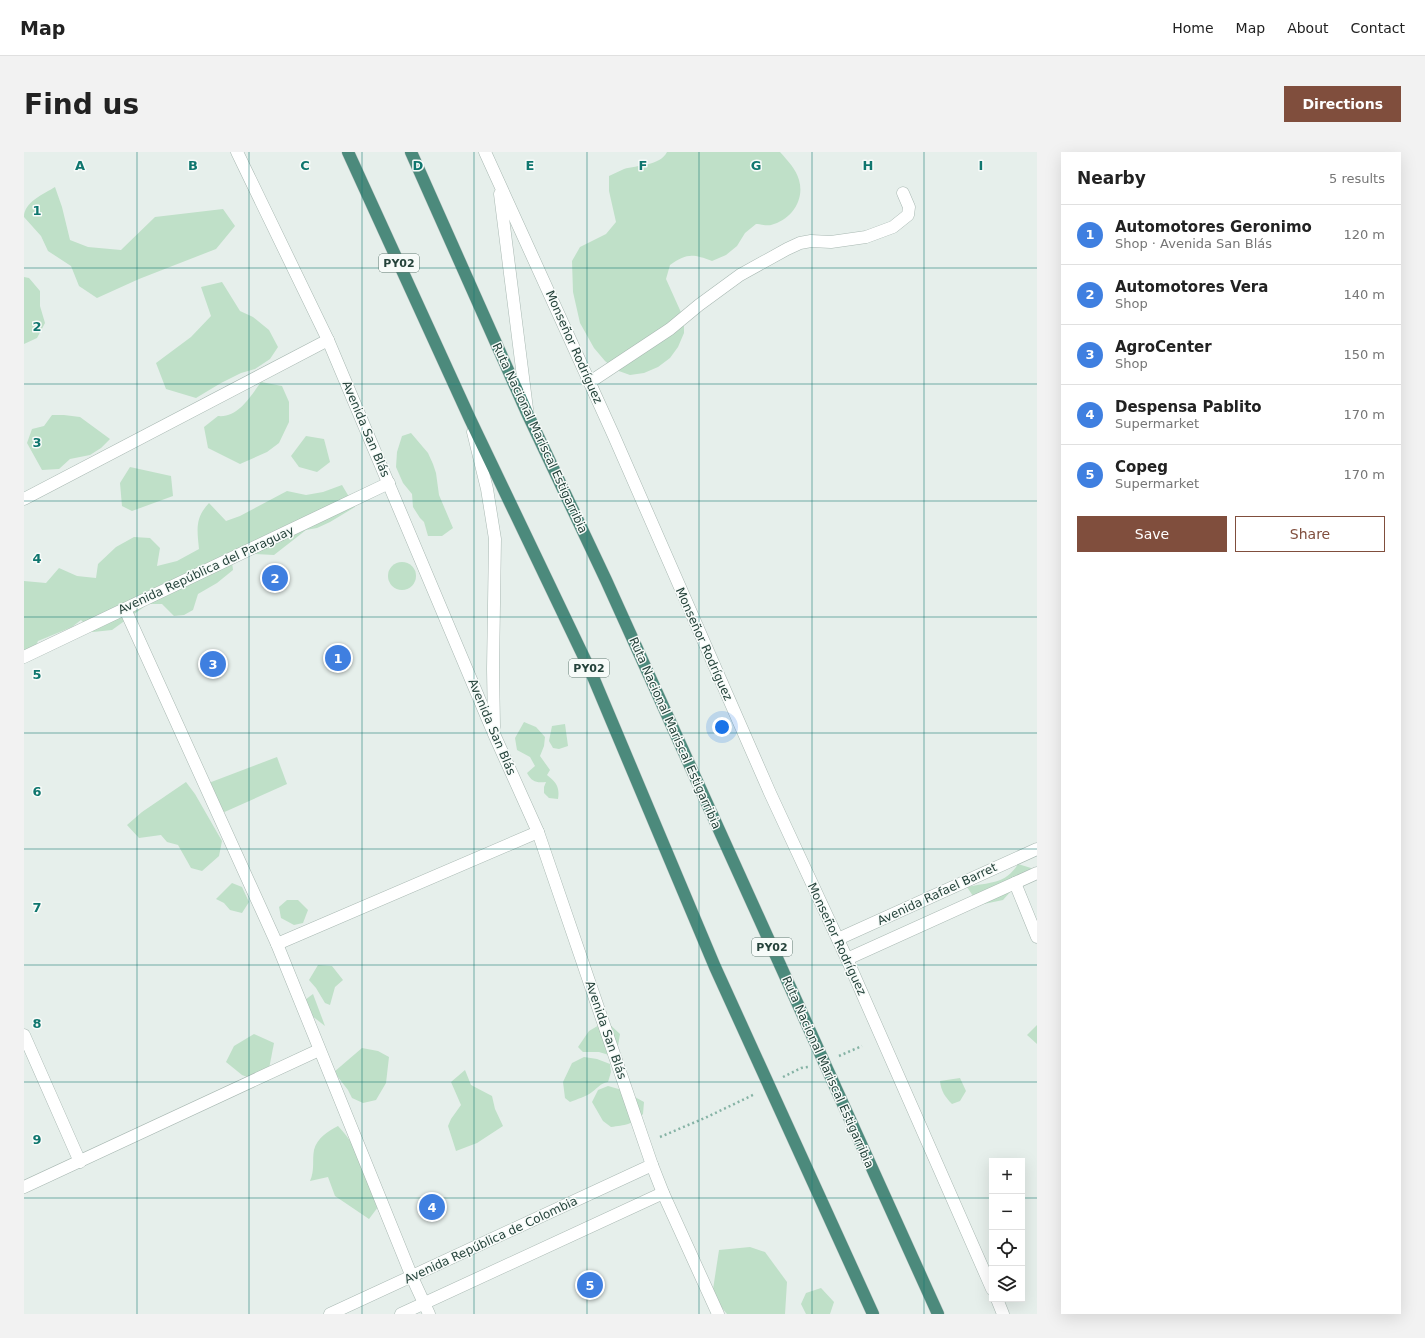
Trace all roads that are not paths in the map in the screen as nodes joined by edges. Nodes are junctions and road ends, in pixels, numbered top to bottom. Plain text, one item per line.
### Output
1 (237, 152) edge
2 (348, 152) edge
3 (411, 152) edge
4 (485, 152) edge
5 (499, 181) junction
6 (903, 193) dead end
7 (328, 340) junction
8 (590, 382) junction
9 (528, 415) junction
10 (470, 419) junction
11 (389, 483) junction
12 (24, 499) edge
13 (124, 609) junction
14 (24, 657) edge
15 (494, 734) junction
16 (538, 832) junction
17 (1037, 849) edge
18 (1037, 873) edge
19 (1014, 883) junction
20 (1037, 937) edge
21 (838, 939) junction
22 (277, 944) junction
23 (847, 959) junction
24 (24, 1035) edge
25 (320, 1050) junction
26 (80, 1162) junction
27 (652, 1165) junction
28 (24, 1187) edge
29 (663, 1193) junction
30 (412, 1277) junction
31 (989, 1282) edge
32 (998, 1302) edge
33 (427, 1309) edge
34 (330, 1314) edge
35 (401, 1314) edge
36 (718, 1314) edge
37 (873, 1314) edge
38 (938, 1314) edge
39 (1003, 1314) edge

1 - 7 street, Avenida San Blás
2 - 10 highway, PY02
3 - 9 highway, Ruta Nacional Mariscal Estigarribia / PY02
4 - 5 street, Monseñor Rodríguez
5 - 8 street, Monseñor Rodríguez
5 - 9 street
6 - 8 street
7 - 11 street, Avenida San Blás
7 - 12 street
8 - 21 street, Monseñor Rodríguez
9 - 38 highway, Ruta Nacional Mariscal Estigarribia / PY02
10 - 15 street
10 - 37 highway, PY02
11 - 13 street, Avenida República del Paraguay
11 - 15 street, Avenida San Blás
13 - 14 street, Avenida República del Paraguay
13 - 22 street
15 - 16 street, Avenida San Blás
16 - 22 street
16 - 27 street, Avenida San Blás
17 - 21 street, Avenida Rafael Barret
18 - 19 street, Avenida Rafael Barret
19 - 20 street
19 - 23 street, Avenida Rafael Barret
21 - 23 street, Monseñor Rodríguez
22 - 25 street
23 - 31 street, Monseñor Rodríguez
24 - 26 street
25 - 26 street
25 - 30 street
26 - 28 street
27 - 29 street, Avenida San Blás
27 - 30 street, Avenida República de Colombia
29 - 33 street
29 - 36 street, Avenida San Blás
30 - 33 street
30 - 34 street, Avenida República de Colombia
32 - 39 street
33 - 35 street

